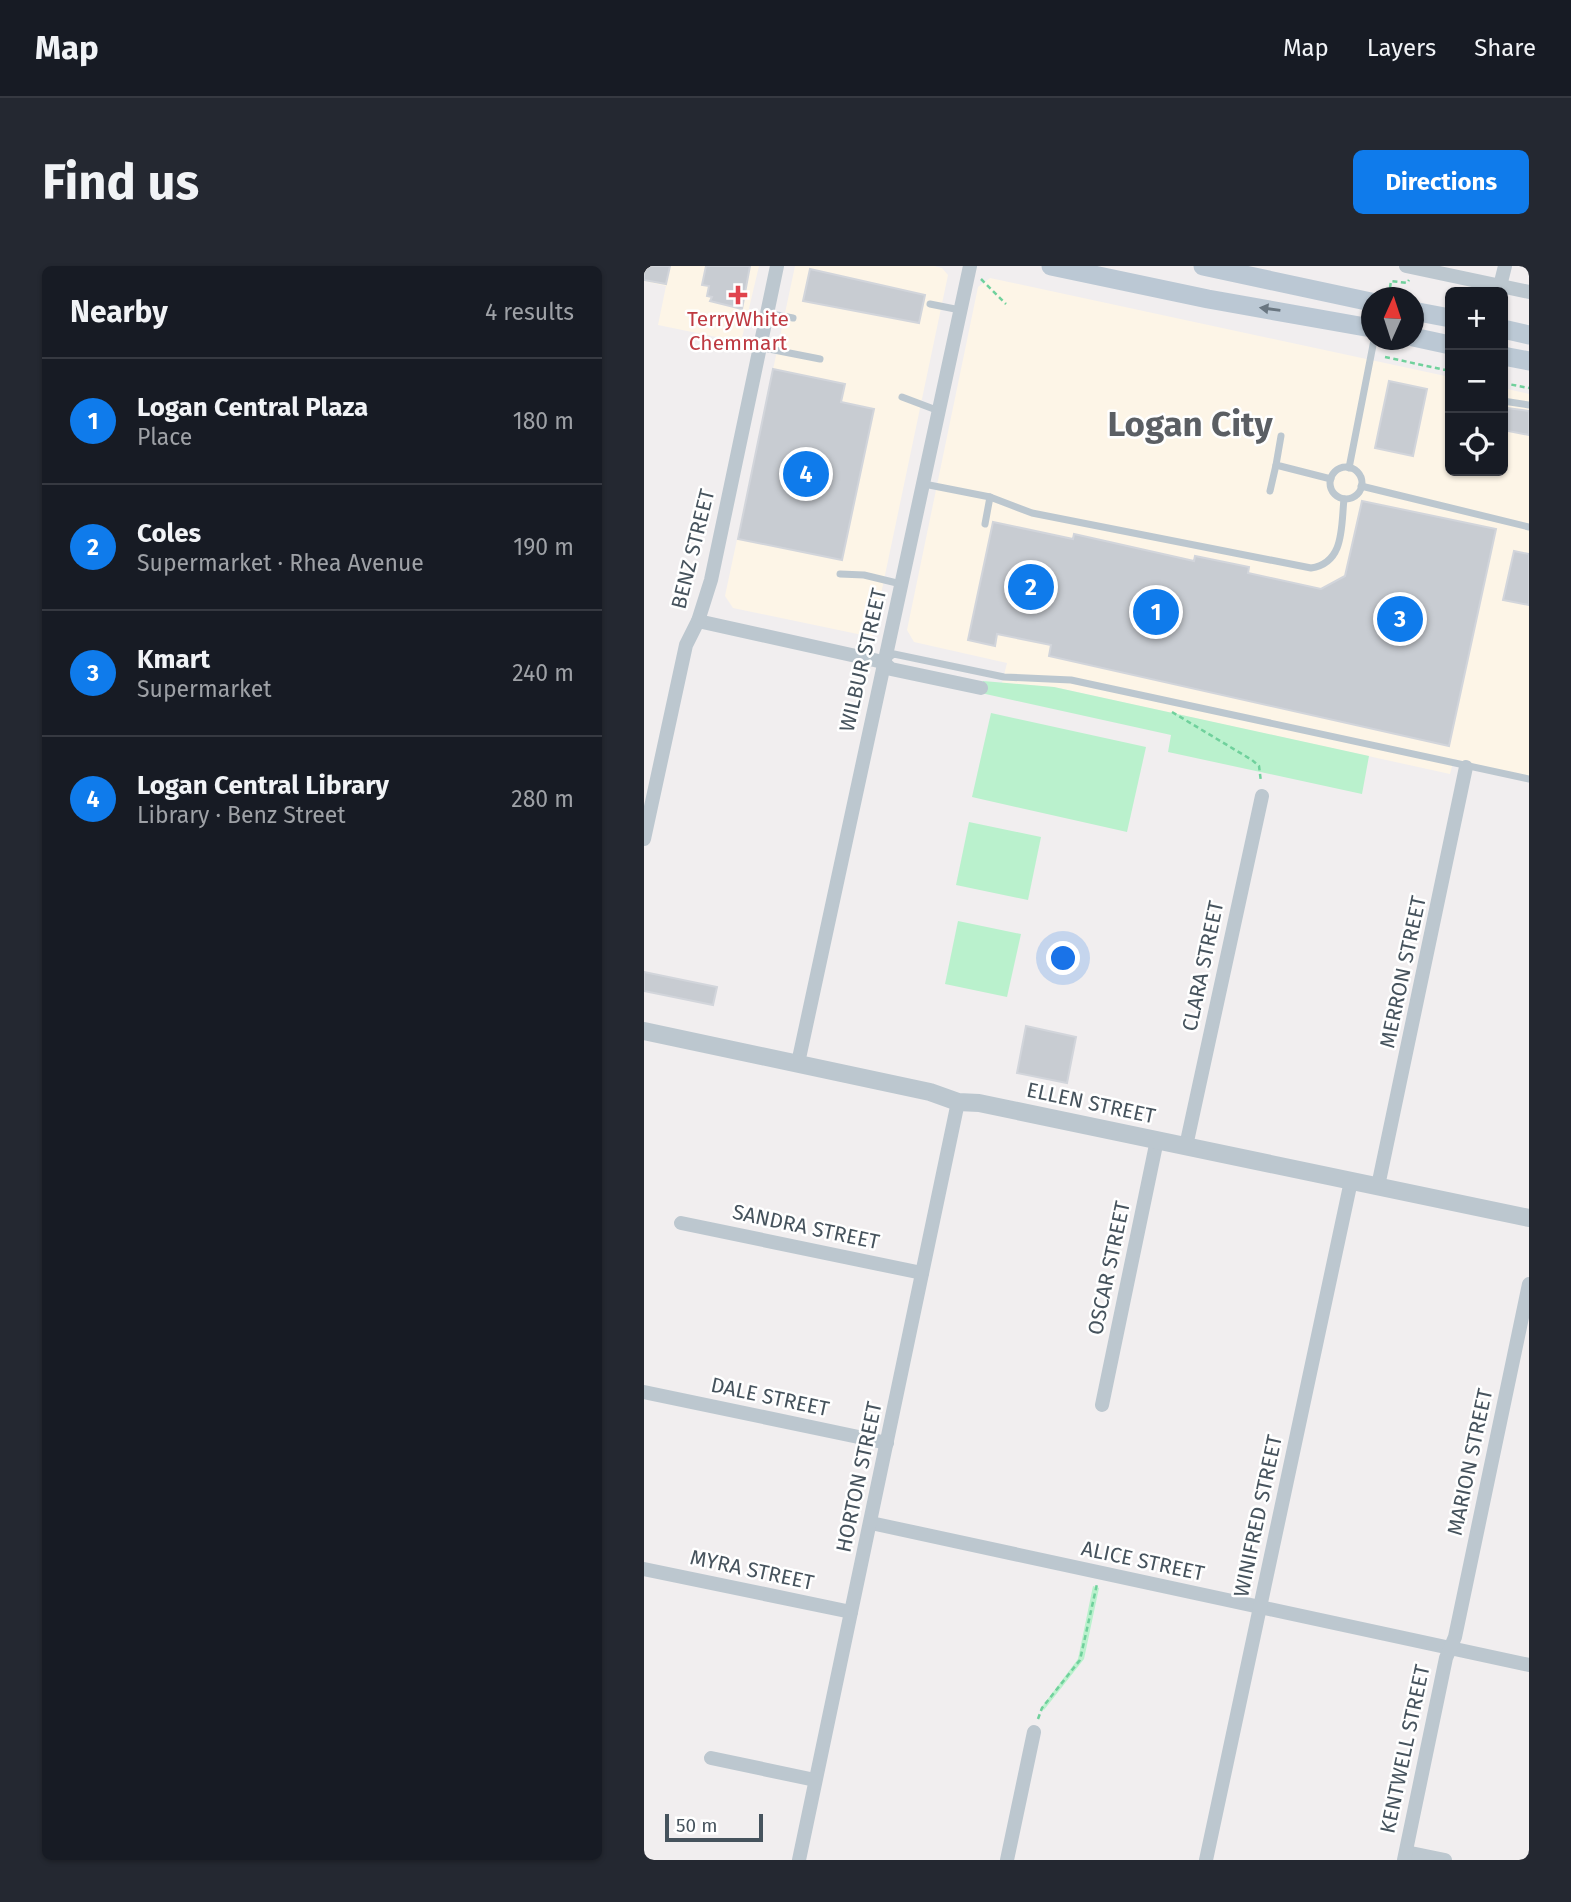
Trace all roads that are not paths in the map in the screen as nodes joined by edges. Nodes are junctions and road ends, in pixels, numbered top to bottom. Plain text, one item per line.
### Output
1 (777, 266) edge
2 (1051, 266) edge
3 (1203, 266) edge
4 (1406, 266) edge
5 (1505, 266) edge
6 (975, 272) edge
7 (1500, 286) junction
8 (1529, 292) edge
9 (1361, 300) edge
10 (930, 304) dead end
11 (961, 310) junction
12 (1424, 312) edge
13 (766, 313) junction
14 (1445, 317) edge
15 (793, 318) dead end
16 (1361, 326) edge
17 (1508, 330) edge
18 (1529, 335) edge
19 (1424, 339) edge
20 (1445, 344) edge
21 (760, 347) junction
22 (1372, 350) edge
23 (1508, 357) edge
24 (820, 359) dead end
25 (1529, 361) edge
26 (902, 397) dead end
27 (1508, 402) edge
28 (1529, 405) edge
29 (939, 411) junction
30 (1281, 436) dead end
31 (1276, 465) junction
32 (1349, 468) junction
33 (1331, 479) junction
34 (924, 484) junction
35 (1362, 486) junction
36 (1270, 491) dead end
37 (990, 497) junction
38 (1344, 499) junction
39 (985, 524) dead end
40 (1529, 527) edge
41 (840, 574) dead end
42 (902, 584) junction
43 (698, 621) junction
44 (883, 662) junction
45 (981, 688) dead end
46 (1466, 767) junction
47 (1529, 779) edge
48 (1262, 796) road end
49 (644, 839) edge
50 (644, 1031) edge
51 (798, 1063) junction
52 (958, 1102) junction
53 (1157, 1140) junction
54 (1186, 1146) junction
55 (1351, 1181) junction
56 (1378, 1186) junction
57 (1529, 1218) edge
58 (681, 1223) dead end
59 (922, 1273) junction
60 (1529, 1284) edge
61 (644, 1392) edge
62 (1102, 1405) dead end
63 (887, 1443) junction
64 (871, 1523) junction
65 (644, 1569) edge
66 (1260, 1607) junction
67 (851, 1612) junction
68 (1450, 1648) junction
69 (1529, 1665) edge
70 (1034, 1732) road end
71 (711, 1758) dead end
72 (815, 1780) junction
73 (1405, 1856) edge
74 (799, 1860) edge
75 (1007, 1860) edge
76 (1206, 1860) edge
77 (1445, 1860) edge

1 - 13 street, BENZ STREET
16 -> 2 main road
3 - 9 main road
4 - 7 street
5 - 7 street
6 - 11 street, WILBUR STREET
7 - 8 street
10 - 11 lane
11 - 29 street, WILBUR STREET
12 - 14 main road
13 - 15 lane
13 - 21 street, BENZ STREET
17 - 18 main road
19 - 20 main road
21 - 24 lane
21 - 43 street, BENZ STREET
22 - 32 lane
23 - 25 main road
26 - 29 lane
27 - 28 lane
29 - 34 street, WILBUR STREET
30 - 31 lane
31 - 33 lane
31 - 36 lane
32 - 33 lane
32 - 35 lane
33 - 38 lane
34 - 37 lane
34 - 42 street, WILBUR STREET
35 - 38 lane
35 - 40 lane
37 - 38 lane
37 - 39 lane
41 - 42 lane
42 - 44 street, WILBUR STREET
43 - 44 street
43 - 49 street, BENZ STREET
44 - 45 street
44 - 46 lane
44 - 51 street, WILBUR STREET
46 - 47 lane
46 - 56 street, MERRON STREET
48 - 54 street, CLARA STREET
50 - 51 street, ELLEN STREET
51 - 52 street, ELLEN STREET
52 - 53 street, ELLEN STREET
52 - 59 street, HORTON STREET
53 - 54 street, ELLEN STREET
53 - 62 street, OSCAR STREET
54 - 55 street, ELLEN STREET
55 - 56 street, ELLEN STREET
55 - 66 street, WINIFRED STREET
56 - 57 street, ELLEN STREET
58 - 59 street, SANDRA STREET
59 - 63 street, HORTON STREET
60 - 68 street, MARION STREET
61 - 63 street, DALE STREET
63 - 64 street, HORTON STREET
64 - 66 street, ALICE STREET
64 - 67 street, HORTON STREET
65 - 67 street, MYRA STREET
66 - 68 street, ALICE STREET
66 - 76 street, WINIFRED STREET
67 - 72 street, HORTON STREET
68 - 69 street, ALICE STREET
68 - 73 street, KENTWELL STREET
70 - 75 street
71 - 72 street
72 - 74 street, HORTON STREET
73 - 77 street

